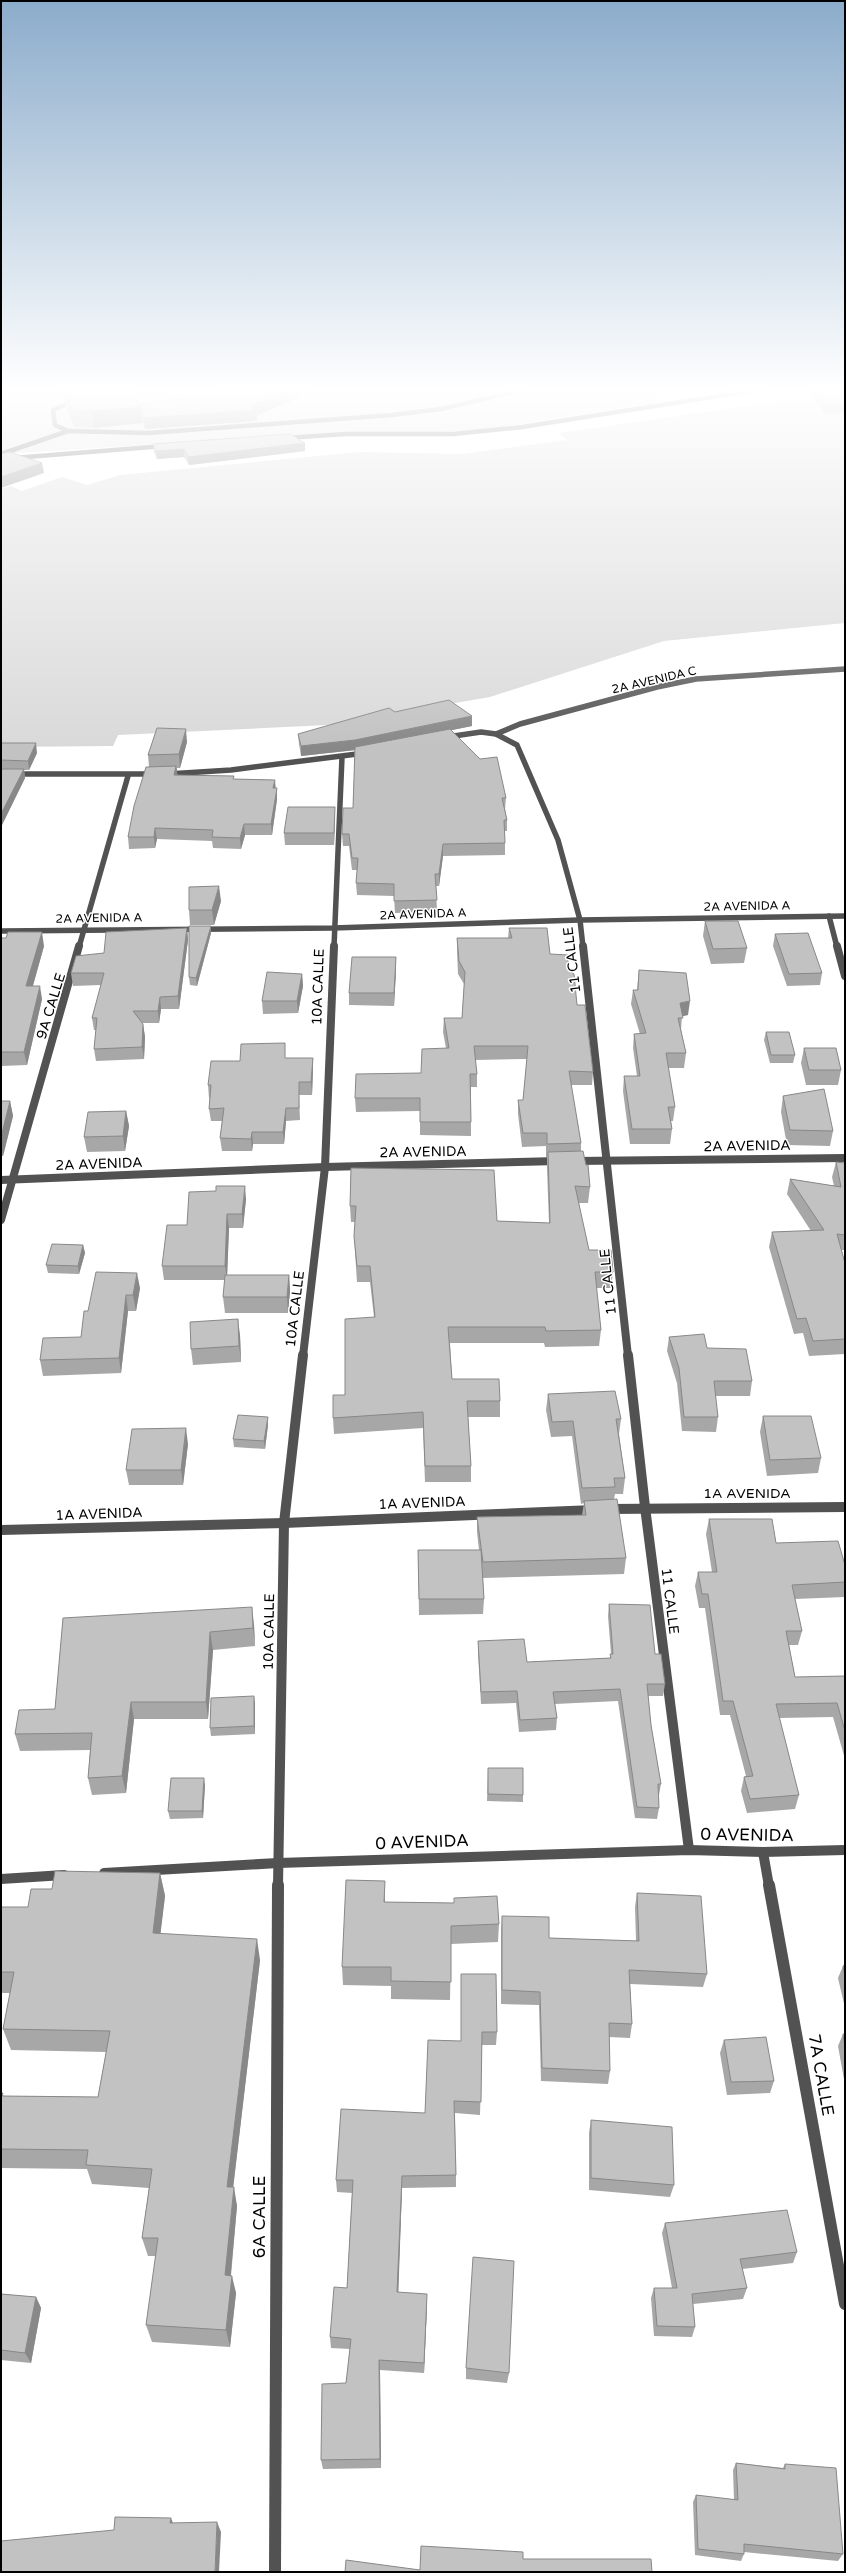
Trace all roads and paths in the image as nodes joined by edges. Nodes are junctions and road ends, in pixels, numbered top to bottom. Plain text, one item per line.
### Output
1 (845, 669) edge
2 (496, 734) junction
3 (441, 738) edge
4 (372, 751) edge
5 (342, 757) junction
6 (1, 774) edge
7 (128, 776) junction
8 (829, 916) junction
9 (845, 916) edge
10 (580, 920) junction
11 (86, 928) junction
12 (333, 928) junction
13 (1, 931) edge
14 (845, 976) edge
15 (845, 1158) edge
16 (608, 1160) junction
17 (325, 1167) junction
18 (1, 1180) edge
19 (12, 1180) junction
20 (1, 1220) edge
21 (645, 1507) junction
22 (845, 1507) edge
23 (284, 1523) junction
24 (1, 1530) edge
25 (689, 1850) junction
26 (845, 1850) edge
27 (763, 1852) junction
28 (278, 1863) junction
29 (96, 1874) edge
30 (72, 1875) edge
31 (1, 1879) edge
32 (845, 2304) edge
33 (275, 2572) edge

1 - 2 street, 2A AVENIDA C
2 - 3 street
2 - 10 street, 11 CALLE
4 - 5 street
5 - 7 street
5 - 12 street, 10A CALLE
6 - 7 street
7 - 11 street, 9A CALLE
8 - 9 street, 2A AVENIDA A
8 - 10 street, 2A AVENIDA A
8 - 14 street
10 - 12 street, 2A AVENIDA A
10 - 16 street, 11 CALLE
11 - 12 street, 2A AVENIDA A
11 - 13 street, 2A AVENIDA A
11 - 19 street, 9A CALLE
12 - 17 street, 10A CALLE
15 - 16 street, 2A AVENIDA
16 - 17 street, 2A AVENIDA
16 - 21 street, 11 CALLE
17 - 19 street, 2A AVENIDA
17 - 23 street, 10A CALLE
18 - 19 street, 2A AVENIDA
19 - 20 street, 9A CALLE
21 - 22 street, 1A AVENIDA
21 - 23 street, 1A AVENIDA
21 - 25 street, 11 CALLE
23 - 24 street, 1A AVENIDA
23 - 28 street, 10A CALLE
25 - 27 street, 0 AVENIDA
25 - 28 street, 0 AVENIDA
26 - 27 street, 0 AVENIDA
27 - 32 street, 7A CALLE
28 - 29 street, 0 AVENIDA
28 - 33 street, 6A CALLE
30 - 31 street

